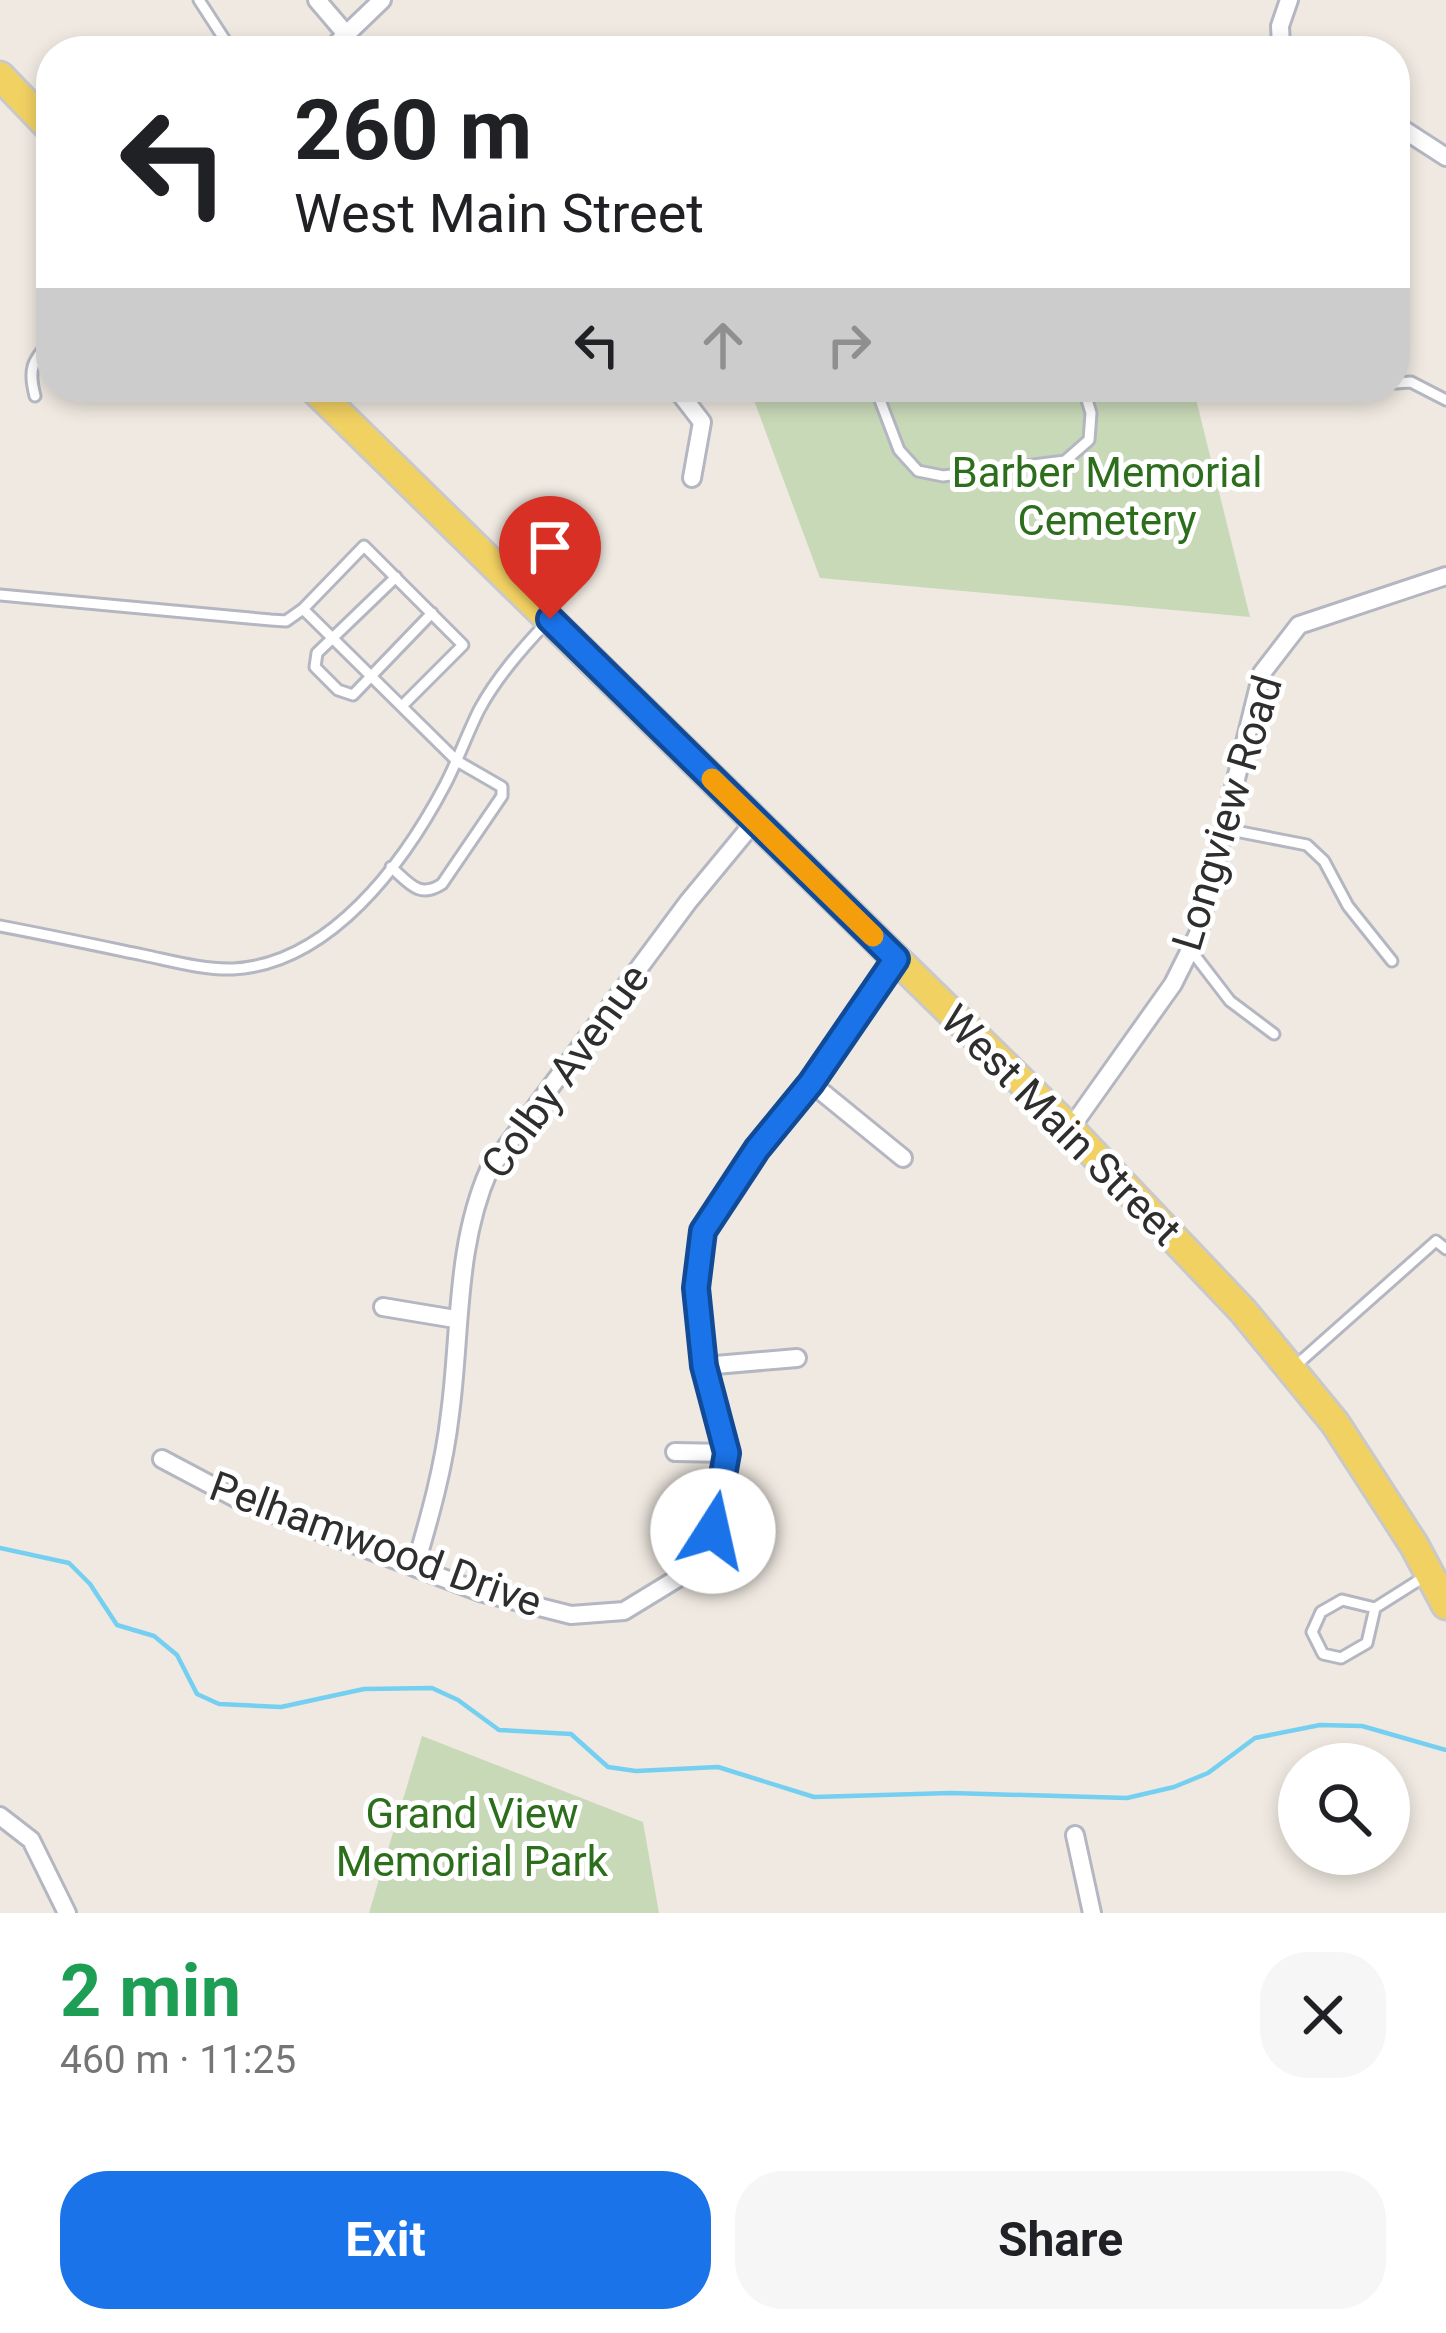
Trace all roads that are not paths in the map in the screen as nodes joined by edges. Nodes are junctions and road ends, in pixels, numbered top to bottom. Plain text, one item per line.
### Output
1 (200, 0) edge
2 (317, 0) edge
3 (382, 0) edge
4 (1289, 0) edge
5 (346, 34) joint
6 (223, 36) edge
7 (1280, 36) edge
8 (0, 76) edge
9 (36, 113) edge
10 (1410, 134) edge
11 (1446, 158) edge
12 (36, 356) edge
13 (1410, 382) edge
14 (34, 396) dead end
15 (1446, 400) edge
16 (328, 402) edge
17 (687, 402) edge
18 (881, 402) edge
19 (1088, 402) edge
20 (692, 478) dead end
21 (1446, 576) edge
22 (396, 578) junction
23 (0, 595) edge
24 (303, 609) junction
25 (432, 613) junction
26 (550, 619) junction
27 (332, 638) junction
28 (370, 676) junction
29 (402, 706) junction
30 (457, 761) junction
31 (755, 821) junction
32 (1225, 830) junction
33 (391, 867) junction
34 (0, 926) edge
35 (1190, 949) junction
36 (896, 959) junction
37 (1392, 961) dead end
38 (1274, 1034) dead end
39 (811, 1083) junction
40 (1070, 1130) junction
41 (903, 1158) dead end
42 (1446, 1232) edge
43 (1436, 1240) junction
44 (1446, 1249) edge
45 (383, 1307) dead end
46 (455, 1319) junction
47 (797, 1358) dead end
48 (704, 1366) junction
49 (1293, 1368) junction
50 (675, 1452) dead end
51 (727, 1453) junction
52 (162, 1459) dead end
53 (415, 1567) junction
54 (1429, 1574) junction
55 (1446, 1605) edge
56 (1375, 1608) junction
57 (0, 1816) edge
58 (1076, 1834) dead end
59 (67, 1913) edge
60 (1092, 1913) edge

1 - 6 lane
2 - 5 street
3 - 5 street
4 - 7 street
8 - 9 main road
10 - 11 street
12 - 14 lane
13 - 15 lane
16 - 26 main road, West Main Street
17 - 20 street
18 - 19 lane
21 - 32 street, Longview Road
22 - 24 lane
22 - 25 lane
22 - 27 lane
23 - 24 lane
24 - 27 lane
25 - 28 lane
25 - 29 lane
26 - 30 lane
26 - 31 main road, West Main Street
27 - 28 lane
27 - 28 lane
28 - 29 lane
29 - 30 lane
30 - 33 lane
30 - 33 lane
31 - 36 main road, West Main Street
31 - 46 street, Colby Avenue
32 - 35 street, Longview Road
32 - 37 lane
33 - 34 lane
35 - 38 lane
35 - 40 street, Longview Road
36 - 39 street, Pelhamwood Drive
36 - 40 main road, West Main Street
39 - 41 street
39 - 48 street, Pelhamwood Drive
40 - 49 main road, West Main Street
42 - 43 lane
43 - 44 lane
43 - 49 lane
45 - 46 street
46 - 53 street, Colby Avenue
47 - 48 street
48 - 51 street, Pelhamwood Drive
49 - 54 main road, West Main Street
50 - 51 street
51 - 53 street, Pelhamwood Drive
52 - 53 street, Pelhamwood Drive
54 - 55 main road, West Main Street
54 - 56 lane
56 - 56 lane
57 - 59 street
58 - 60 street

